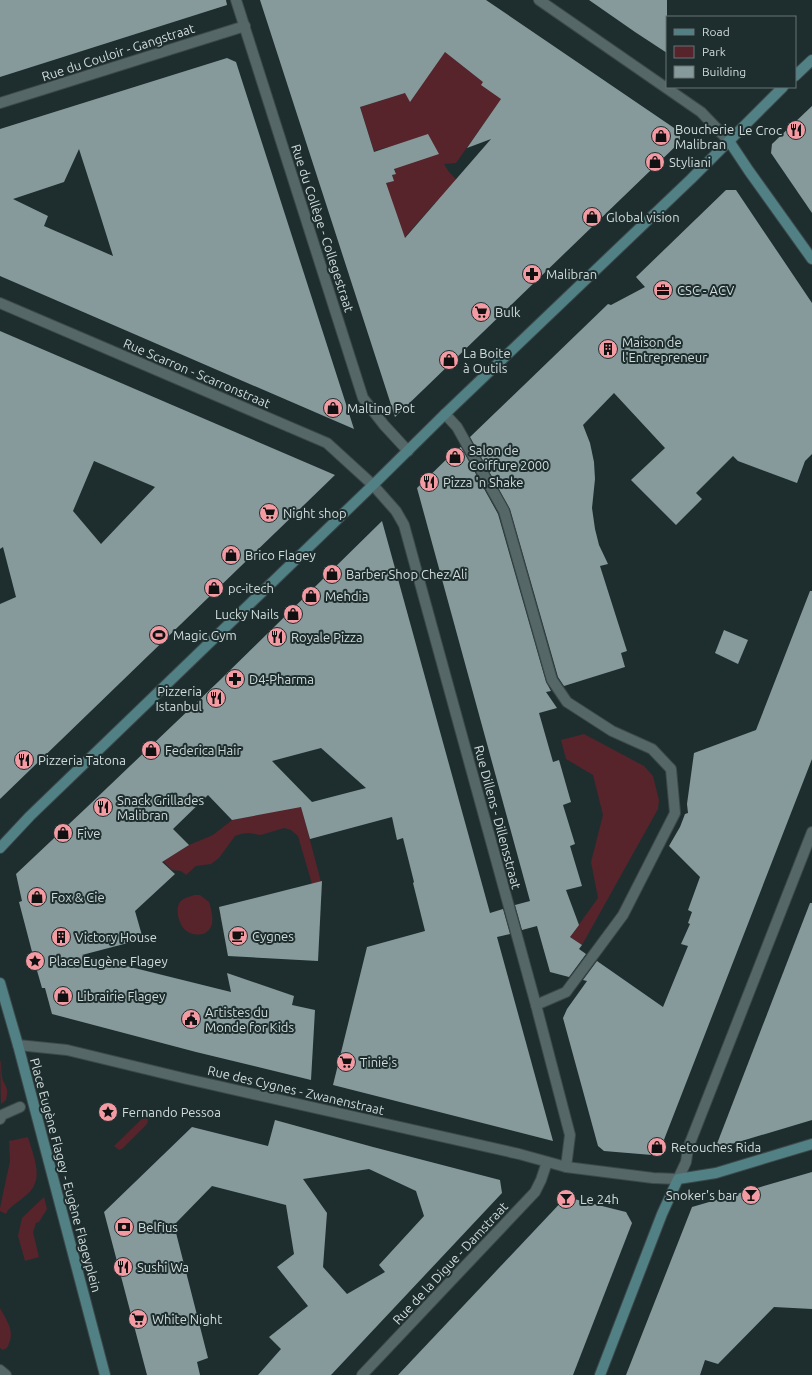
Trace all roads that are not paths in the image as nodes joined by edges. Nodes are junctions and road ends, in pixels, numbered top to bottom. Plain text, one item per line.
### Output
1 (236, 0) edge
2 (539, 0) edge
3 (245, 26) junction
4 (812, 60) edge
5 (796, 75) edge
6 (666, 88) edge
7 (666, 88) edge
8 (782, 88) edge
9 (0, 103) edge
10 (730, 141) junction
11 (812, 259) edge
12 (0, 303) edge
13 (445, 414) junction
14 (408, 451) junction
15 (373, 485) junction
16 (812, 832) edge
17 (0, 848) edge
18 (0, 983) edge
19 (536, 1005) junction
20 (18, 1045) junction
21 (20, 1107) dead end
22 (1, 1116) edge
23 (812, 1144) edge
24 (548, 1162) junction
25 (566, 1167) junction
26 (678, 1179) junction
27 (0, 1370) edge
28 (6, 1375) edge
29 (105, 1375) edge
30 (362, 1375) edge
31 (600, 1375) edge

1 - 3 street, Rue du Collège - Collegestraat
2 - 6 street
3 - 9 street, Rue du Couloir - Gangstraat
3 - 14 street, Rue du Collège - Collegestraat
4 - 5 main road
7 - 10 street
8 - 10 main road
10 - 11 main road
10 - 13 main road
12 - 15 street, Rue Scarron - Scarronstraat
13 - 14 main road
13 - 19 street
14 - 15 main road
15 - 17 main road
15 - 19 street, Rue Dillens - Dillensstraat
16 - 26 street
18 - 20 main road, Place Eugène Flagey - Eugène Flageyplein
19 - 25 street, Rue Dillens - Dillensstraat
20 - 24 street, Rue des Cygnes - Zwanenstraat
20 - 29 main road, Place Eugène Flagey - Eugène Flageyplein
21 - 22 street
23 - 26 main road
24 - 25 street, Rue des Cygnes - Zwanenstraat
24 - 30 street, Rue de la Digue - Damstraat
25 - 26 street, Rue des Cygnes - Zwanenstraat
26 - 31 main road
27 - 28 street

